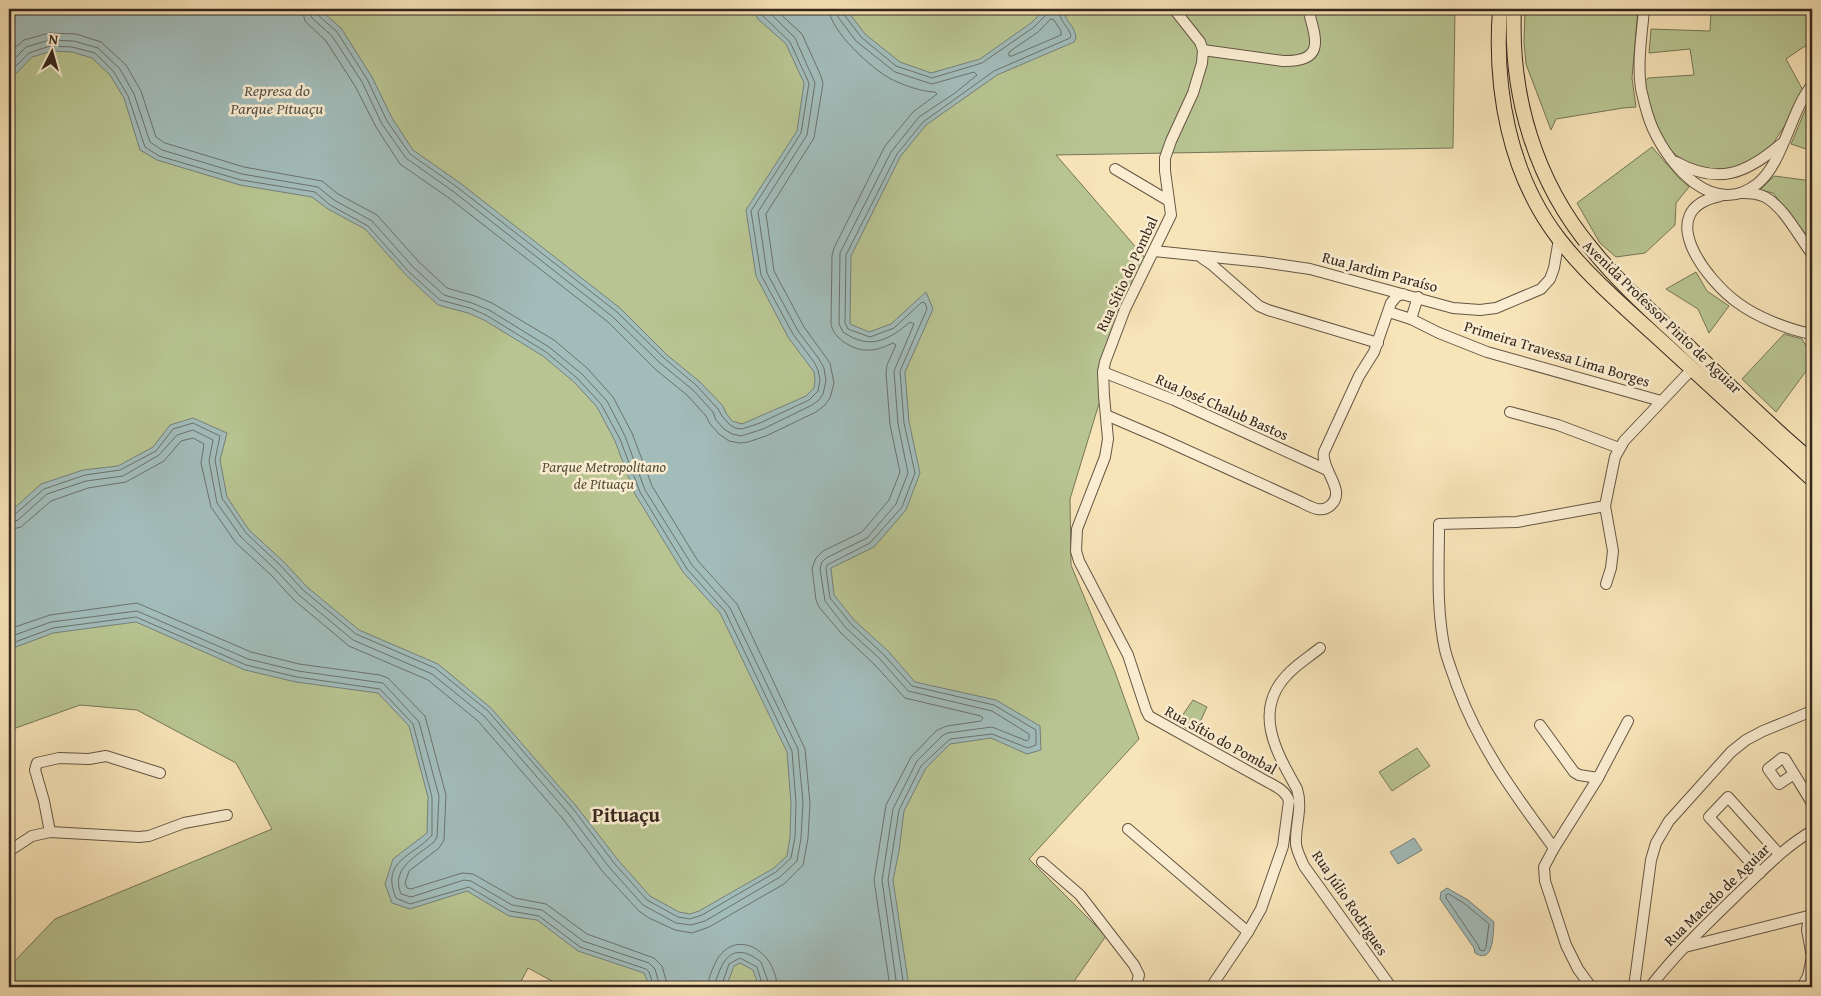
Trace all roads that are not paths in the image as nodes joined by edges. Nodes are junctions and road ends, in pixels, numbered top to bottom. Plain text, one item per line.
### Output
1 (1174, 9) edge
2 (1308, 9) edge
3 (1500, 9) edge
4 (1514, 9) edge
5 (1644, 9) edge
6 (1203, 50) junction
7 (1812, 85) edge
8 (1783, 142) junction
9 (1673, 160) junction
10 (1752, 165) junction
11 (1115, 169) dead end
12 (1705, 174) junction
13 (1764, 176) junction
14 (1700, 188) junction
15 (1741, 193) junction
16 (1725, 195) junction
17 (1170, 201) junction
18 (1559, 239) junction
19 (1154, 251) junction
20 (1812, 254) edge
21 (1199, 256) junction
22 (1403, 294) junction
23 (1418, 297) junction
24 (1389, 312) junction
25 (1411, 318) junction
26 (1801, 332) junction
27 (1812, 334) edge
28 (1812, 342) edge
29 (1378, 343) junction
30 (1692, 369) junction
31 (1104, 372) junction
32 (1662, 401) junction
33 (1510, 412) dead end
34 (1106, 415) junction
35 (1619, 448) junction
36 (1812, 460) edge
37 (1327, 470) junction
38 (1812, 479) edge
39 (1605, 506) junction
40 (1606, 584) dead end
41 (1320, 648) dead end
42 (1812, 711) edge
43 (1628, 721) dead end
44 (1540, 725) dead end
45 (160, 773) dead end
46 (1794, 774) dead end
47 (1598, 778) junction
48 (1812, 803) edge
49 (227, 815) dead end
50 (1128, 829) dead end
51 (1812, 831) edge
52 (50, 832) junction
53 (1554, 848) junction
54 (9, 851) edge
55 (1779, 854) junction
56 (1042, 862) dead end
57 (1760, 872) junction
58 (1811, 915) edge
59 (1248, 932) junction
60 (1684, 948) junction
61 (1812, 957) edge
62 (1136, 987) edge
63 (1211, 987) edge
64 (1391, 987) edge
65 (1591, 987) edge
66 (1634, 987) edge
67 (1650, 987) edge
68 (1802, 987) edge

1 - 6 street
2 - 6 street
3 - 18 main road, Avenida Professor Pinto de Aguiar
4 - 36 main road, Avenida Professor Pinto de Aguiar
5 - 9 street
6 - 17 street, Rua Sítio do Pombal
7 - 8 street
8 - 10 street
8 - 13 street
9 - 12 street
9 - 14 street
10 - 12 street
10 - 13 street
11 - 17 street
12 - 14 street
13 - 15 street
14 - 16 street
15 - 16 street
15 - 20 street
16 - 26 street
17 - 19 street, Rua Sítio do Pombal
18 - 23 street, Rua Jardim Paraíso
18 - 30 main road, Avenida Professor Pinto de Aguiar
19 - 21 street, Rua Jardim Paraíso
19 - 31 street, Rua Sítio do Pombal
21 - 22 street, Rua Jardim Paraíso
21 - 29 street
22 - 23 street, Rua Jardim Paraíso
22 - 24 street
23 - 25 street
24 - 25 street, Primeira Travessa Lima Borges
24 - 29 street
25 - 32 street, Primeira Travessa Lima Borges
26 - 27 street
26 - 28 street
29 - 37 street
30 - 32 street
30 - 38 main road, Avenida Professor Pinto de Aguiar
31 - 34 street, Rua Sítio do Pombal
31 - 37 street, Rua José Chalub Bastos
32 - 35 street
33 - 35 street
34 - 37 street
34 - 59 street, Rua Sítio do Pombal
35 - 39 street
39 - 40 street
39 - 53 street
41 - 64 street, Rua Júlio Rodrigues
42 - 66 street
43 - 47 street
44 - 47 street
45 - 52 street
46 - 48 street
47 - 53 street
49 - 52 street
50 - 59 street
51 - 55 street, Rua Macedo de Aguiar
52 - 54 street
53 - 65 street
55 - 57 street, Rua Macedo de Aguiar
55 - 57 street
56 - 62 street
57 - 60 street, Rua Macedo de Aguiar
58 - 60 street
58 - 61 street
59 - 63 street, Rua Sítio do Pombal
60 - 67 street, Rua Macedo de Aguiar
61 - 68 street

